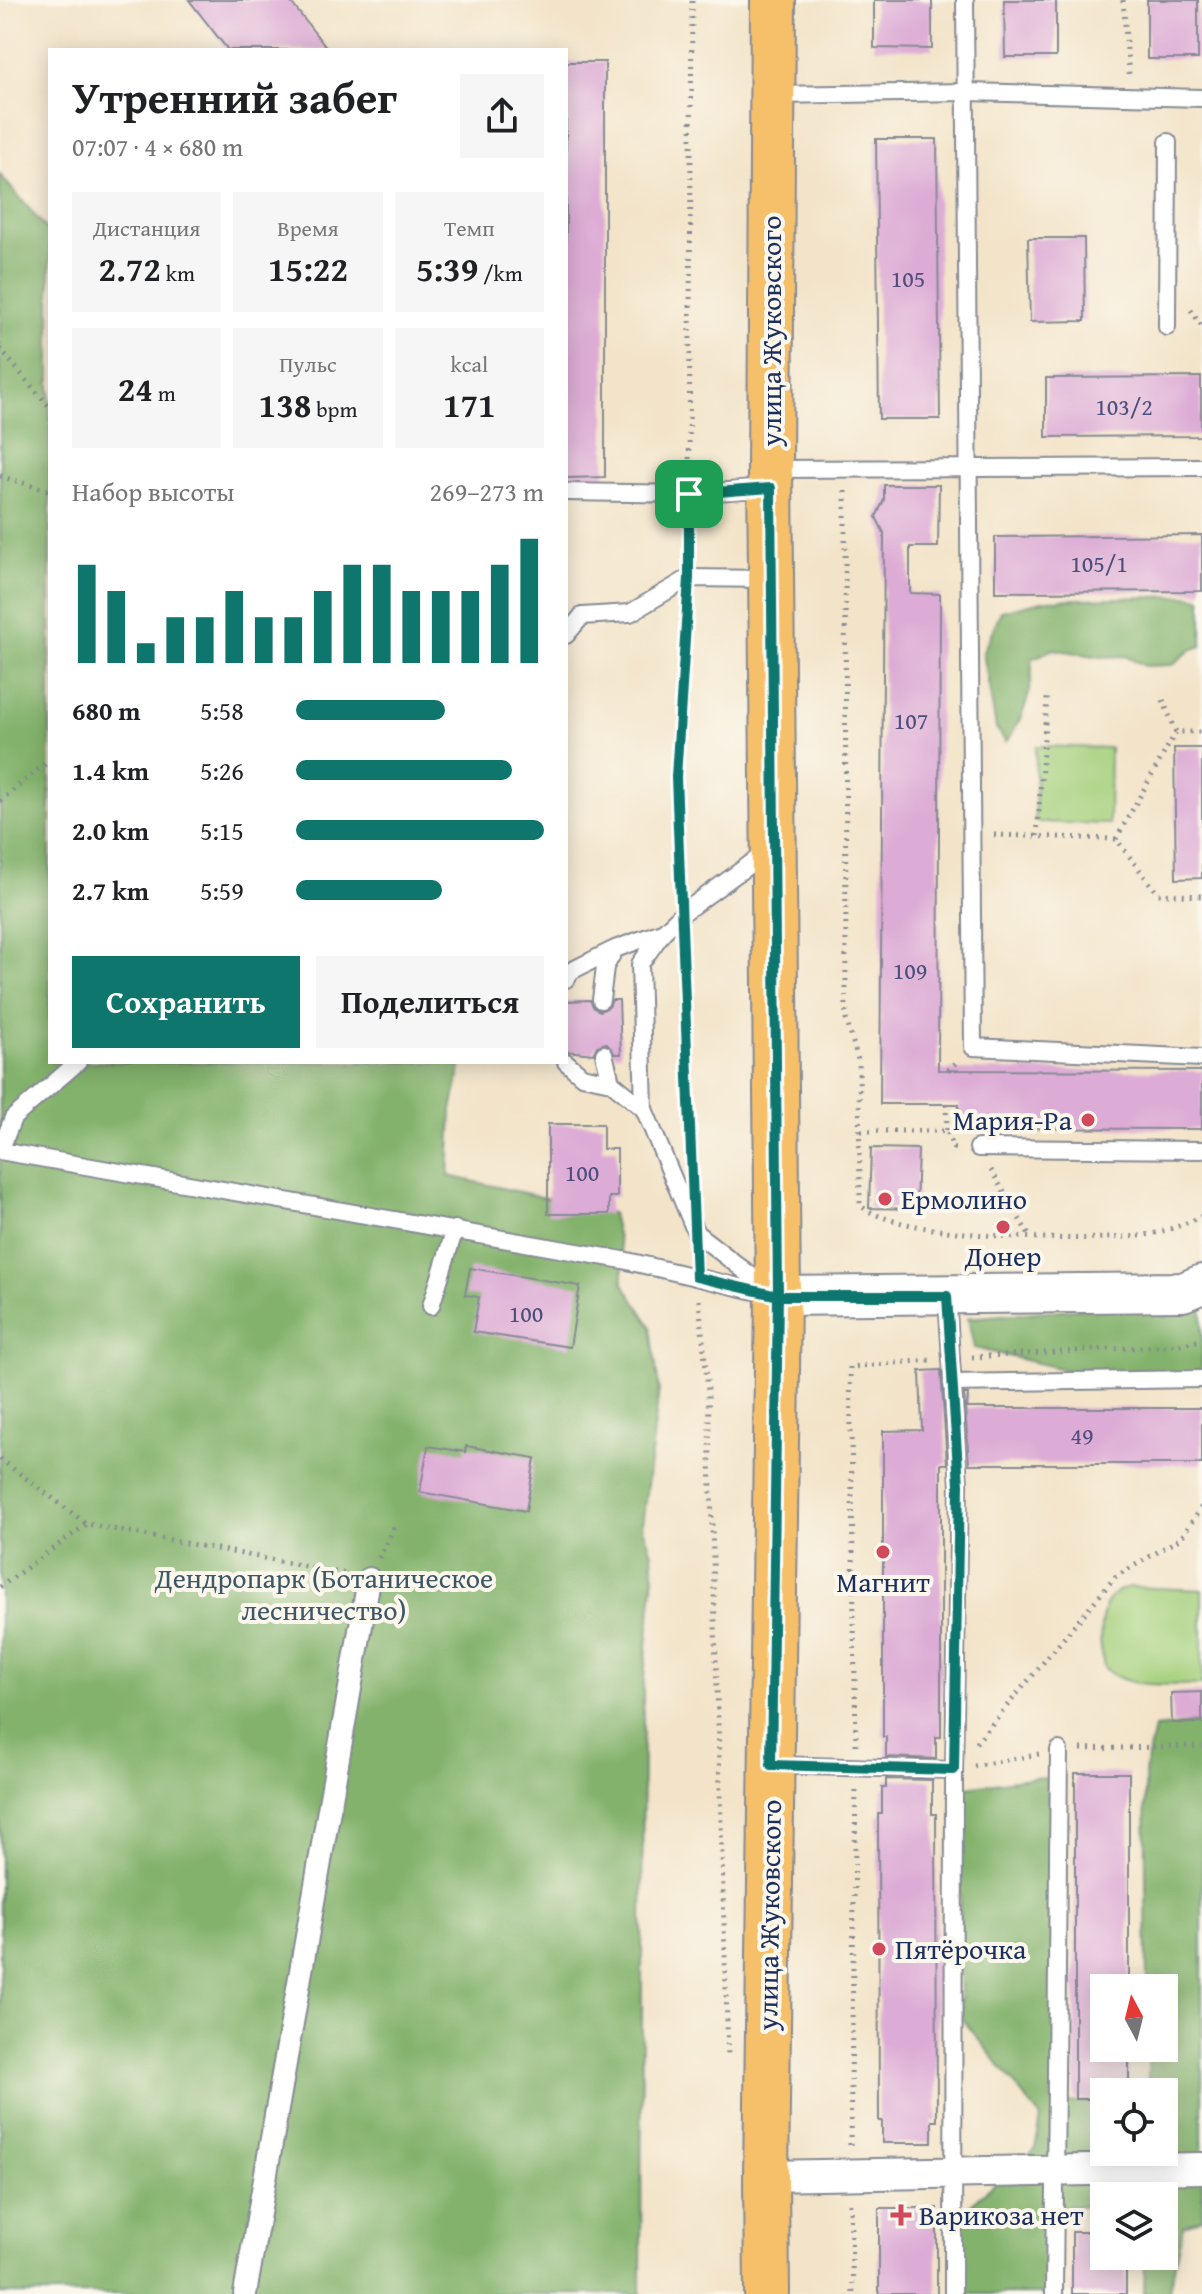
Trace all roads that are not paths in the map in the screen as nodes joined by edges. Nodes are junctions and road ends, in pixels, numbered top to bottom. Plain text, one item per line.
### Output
1 (773, 0) edge
2 (965, 0) edge
3 (966, 92) junction
4 (773, 95) junction
5 (1202, 98) edge
6 (1168, 142) dead end
7 (1167, 327) dead end
8 (1202, 467) edge
9 (968, 468) junction
10 (771, 478) junction
11 (568, 492) edge
12 (772, 579) junction
13 (568, 633) edge
14 (773, 848) junction
15 (663, 932) junction
16 (615, 949) junction
17 (568, 976) edge
18 (601, 1000) dead end
19 (604, 1054) dead end
20 (1202, 1058) edge
21 (76, 1064) edge
22 (568, 1064) edge
23 (611, 1082) junction
24 (644, 1109) junction
25 (978, 1148) road end
26 (1202, 1150) edge
27 (0, 1151) edge
28 (384, 1218) junction
29 (455, 1229) junction
30 (388, 1236) dead end
31 (1202, 1284) edge
32 (778, 1296) junction
33 (947, 1296) junction
34 (431, 1306) dead end
35 (1202, 1379) edge
36 (952, 1383) junction
37 (369, 1579) road end
38 (1059, 1750) dead end
39 (771, 1765) junction
40 (954, 1770) junction
41 (1202, 2168) edge
42 (1055, 2169) junction
43 (952, 2174) junction
44 (766, 2176) junction
45 (245, 2294) edge
46 (767, 2294) edge
47 (953, 2294) edge
48 (1054, 2294) edge

1 - 4 main road, улица Жуковского
2 - 3 lane
3 - 4 lane
3 - 5 lane
3 - 9 lane
4 - 10 main road, улица Жуковского
6 - 7 lane
8 - 9 lane
9 - 10 lane
9 - 20 lane
10 - 11 lane
10 - 12 main road, улица Жуковского
12 - 13 lane
12 - 14 main road, улица Жуковского
14 - 15 lane
14 - 32 main road, улица Жуковского
15 - 16 lane
15 - 24 lane
16 - 17 lane
16 - 18 lane
19 - 23 lane
21 - 27 lane
22 - 23 lane
23 - 24 lane
24 - 32 lane
25 - 26 lane
27 - 28 lane
28 - 29 lane
28 - 30 lane
29 - 32 lane
29 - 34 lane
31 - 33 street
32 - 33 street
32 - 39 main road, улица Жуковского
33 - 36 lane
35 - 36 lane
36 - 40 lane
37 - 45 street
38 - 42 lane
39 - 40 lane
39 - 44 main road, улица Жуковского
40 - 43 lane
41 - 42 street
42 - 43 street
42 - 48 lane
43 - 44 street
43 - 47 lane
44 - 46 main road, улица Жуковского

